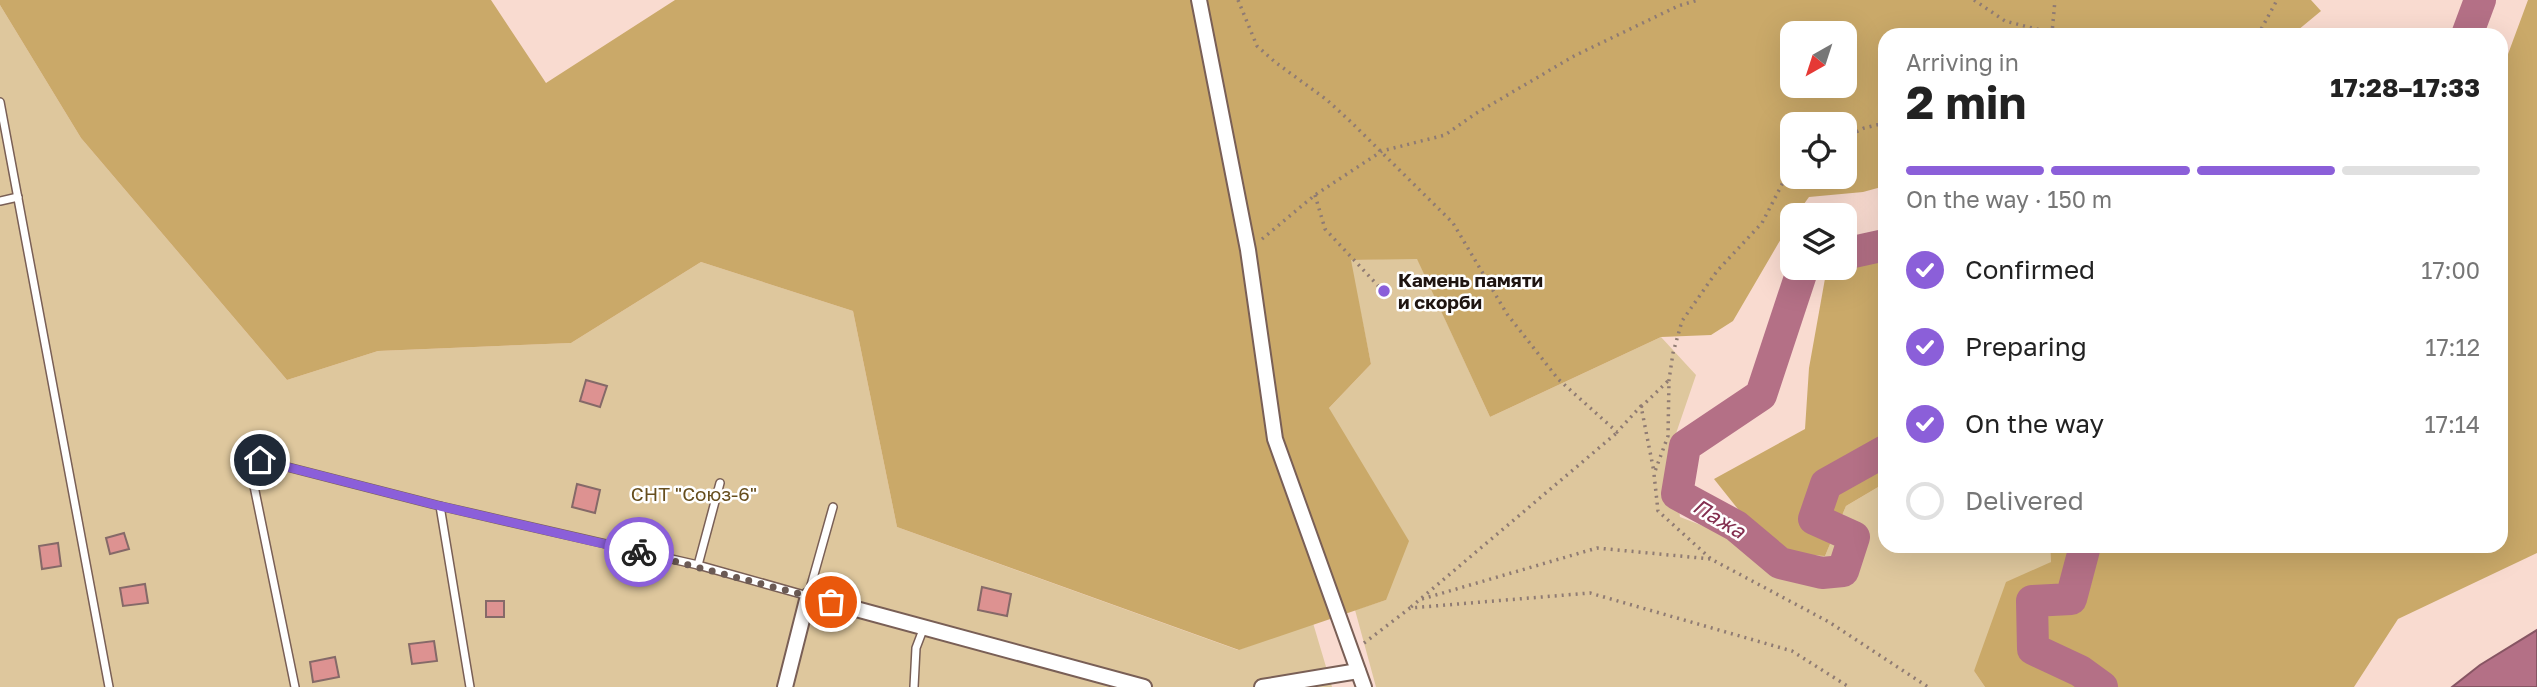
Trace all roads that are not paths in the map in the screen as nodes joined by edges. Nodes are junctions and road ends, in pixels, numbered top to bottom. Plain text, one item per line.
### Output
1 (1199, 0) edge
2 (0, 102) edge
3 (18, 197) junction
4 (0, 201) edge
5 (720, 483) dead end
6 (440, 506) junction
7 (832, 507) dead end
8 (698, 565) junction
9 (808, 596) junction
10 (924, 627) junction
11 (1358, 671) junction
12 (109, 687) edge
13 (295, 687) edge
14 (470, 687) edge
15 (785, 687) edge
16 (914, 687) edge
17 (1143, 687) edge
18 (1262, 687) edge
19 (1364, 687) edge

1 - 11 street
2 - 3 lane
3 - 4 lane
3 - 12 lane
5 - 8 lane
6 - 8 lane
6 - 13 lane
6 - 14 lane
7 - 9 lane
8 - 9 lane
9 - 10 street
9 - 15 street
10 - 16 lane
10 - 17 street
11 - 18 street
11 - 19 street

